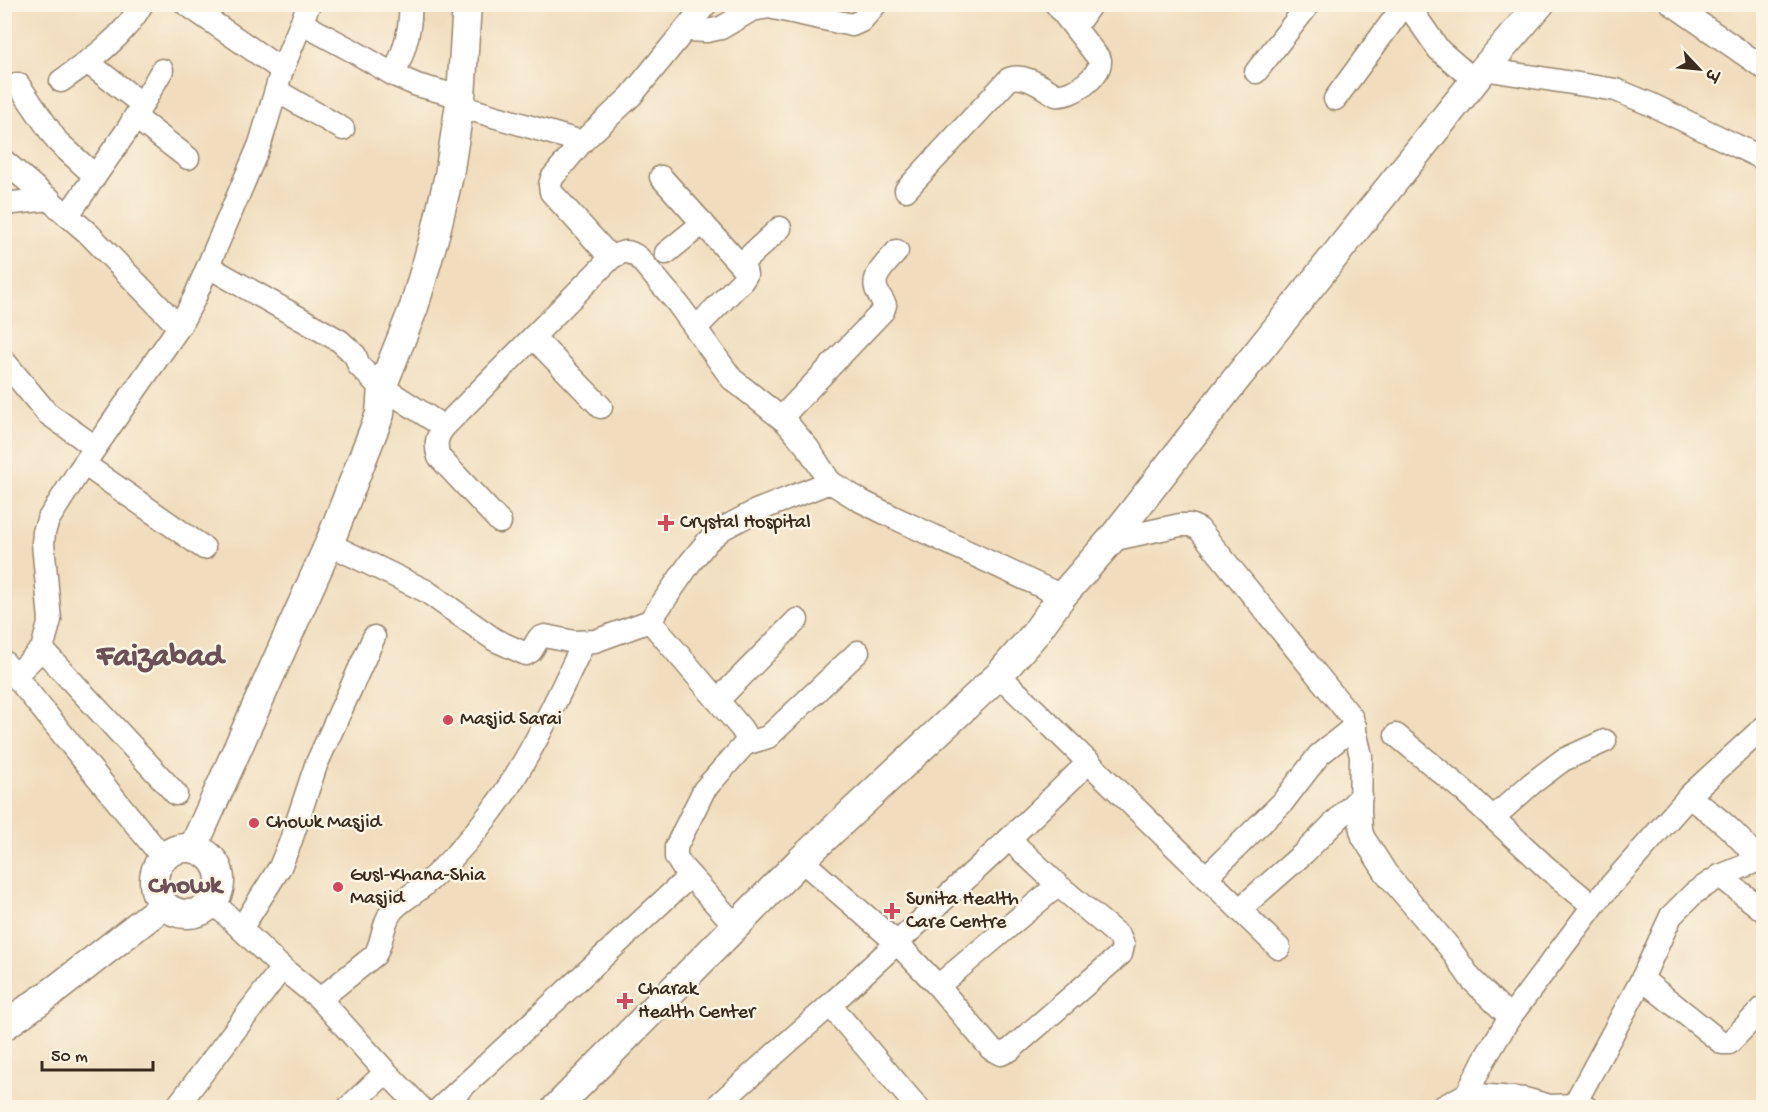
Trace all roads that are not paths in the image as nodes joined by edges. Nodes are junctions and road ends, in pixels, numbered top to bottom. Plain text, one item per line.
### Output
1 (142, 4) edge
2 (186, 4) edge
3 (410, 4) edge
4 (467, 4) edge
5 (482, 4) edge
6 (706, 4) edge
7 (876, 4) edge
8 (1056, 4) edge
9 (1091, 4) edge
10 (1309, 4) edge
11 (1406, 4) edge
12 (1540, 4) edge
13 (1672, 4) edge
14 (305, 14) edge
15 (1704, 14) edge
16 (1075, 27) junction
17 (687, 30) junction
18 (87, 62) junction
19 (1764, 68) edge
20 (162, 70) dead end
21 (1256, 72) dead end
22 (394, 75) junction
23 (1479, 75) junction
24 (61, 81) dead end
25 (280, 81) junction
26 (18, 84) dead end
27 (1335, 99) dead end
28 (465, 104) junction
29 (138, 110) junction
30 (343, 129) dead end
31 (582, 142) junction
32 (188, 158) dead end
33 (1764, 159) edge
34 (4, 161) edge
35 (95, 176) junction
36 (661, 177) dead end
37 (906, 190) dead end
38 (50, 199) junction
39 (4, 204) edge
40 (68, 215) junction
41 (703, 223) junction
42 (780, 228) dead end
43 (897, 251) dead end
44 (666, 253) dead end
45 (611, 258) junction
46 (741, 264) junction
47 (209, 267) junction
48 (178, 327) junction
49 (696, 328) junction
50 (533, 337) junction
51 (4, 361) edge
52 (385, 398) junction
53 (601, 407) dead end
54 (781, 418) junction
55 (444, 426) junction
56 (90, 456) junction
57 (830, 482) junction
58 (500, 522) dead end
59 (1111, 540) junction
60 (329, 544) junction
61 (204, 548) dead end
62 (1062, 596) junction
63 (797, 620) dead end
64 (650, 621) junction
65 (374, 638) dead end
66 (584, 642) junction
67 (42, 649) junction
68 (858, 652) dead end
69 (9, 670) edge
70 (999, 675) junction
71 (717, 700) junction
72 (1355, 726) junction
73 (1764, 727) edge
74 (1396, 735) dead end
75 (1605, 741) dead end
76 (745, 744) junction
77 (1089, 762) junction
78 (176, 794) dead end
79 (1361, 796) junction
80 (1688, 797) junction
81 (1493, 818) junction
82 (1009, 839) junction
83 (193, 848) junction
84 (163, 858) junction
85 (1761, 859) edge
86 (801, 860) junction
87 (690, 876) junction
88 (1720, 876) junction
89 (1206, 877) junction
90 (1058, 885) junction
91 (213, 902) junction
92 (164, 905) junction
93 (1593, 906) junction
94 (1240, 909) junction
95 (1764, 911) edge
96 (735, 925) junction
97 (241, 929) junction
98 (897, 943) junction
99 (1279, 948) dead end
100 (282, 968) junction
101 (1642, 979) junction
102 (938, 986) junction
103 (320, 999) junction
104 (830, 1005) junction
105 (1764, 1007) edge
106 (1510, 1017) junction
107 (4, 1026) edge
108 (386, 1072) junction
109 (1467, 1094) junction
110 (1581, 1106) edge
111 (176, 1107) edge
112 (348, 1107) edge
113 (421, 1107) edge
114 (440, 1107) edge
115 (556, 1107) edge
116 (717, 1107) edge
117 (918, 1107) edge
118 (1441, 1107) edge
119 (1550, 1107) edge

1 - 18 street
2 - 25 street
3 - 22 street
4 - 28 main road
5 - 28 main road
6 - 17 street
7 - 17 street
8 - 16 street
9 - 16 street
10 - 21 street
11 - 23 street
11 - 27 street
12 - 23 main road
13 - 15 street
14 - 22 street
14 - 25 street
15 - 19 street
16 - 37 street
17 - 31 street
18 - 24 street
18 - 29 street
20 - 29 street
22 - 28 street
23 - 33 street
23 - 59 main road
25 - 30 street
25 - 47 street
26 - 35 street
28 - 31 street
28 - 52 main road
29 - 32 street
29 - 35 street
31 - 45 street
34 - 38 street
35 - 40 street
36 - 41 street
38 - 39 street
38 - 40 street
40 - 48 street
41 - 44 street
41 - 46 street
42 - 46 street
43 - 54 street
45 - 49 street
45 - 50 street
46 - 49 street
47 - 48 street
47 - 52 street
48 - 56 street
49 - 54 street
50 - 53 street
50 - 55 street
51 - 56 street
52 - 55 street
52 - 60 main road
54 - 57 street
55 - 58 street
56 - 61 street
56 - 67 street
57 - 62 street
57 - 64 street
59 - 62 main road
59 - 72 street
60 - 66 street
60 - 83 main road
62 - 70 main road
63 - 71 street
64 - 66 street
64 - 71 street
65 - 97 street
66 - 103 street
67 - 69 street
67 - 78 street
68 - 76 street
69 - 84 street
70 - 77 street
70 - 86 main road
71 - 76 street
72 - 79 street
72 - 89 street
73 - 80 street
74 - 81 street
75 - 81 street
76 - 87 street
77 - 82 street
77 - 89 street
79 - 94 street
79 - 106 street
80 - 85 street
80 - 93 street
81 - 93 street
82 - 90 street
82 - 98 street
83 - 84 main road
83 - 91 main road
84 - 92 main road
85 - 88 street
86 - 96 main road
86 - 98 street
87 - 96 street
87 - 114 street
88 - 95 street
88 - 101 street
89 - 94 street
90 - 102 street
90 - 102 street
91 - 92 main road
91 - 97 street
92 - 107 main road
93 - 106 street
94 - 99 street
96 - 115 main road
97 - 100 street
98 - 102 street
98 - 104 street
100 - 103 street
100 - 111 street
101 - 105 street
101 - 110 street
103 - 108 street
104 - 116 street
104 - 117 street
106 - 109 street
108 - 112 street
108 - 113 street
109 - 118 street
109 - 119 street
110 - 119 street

